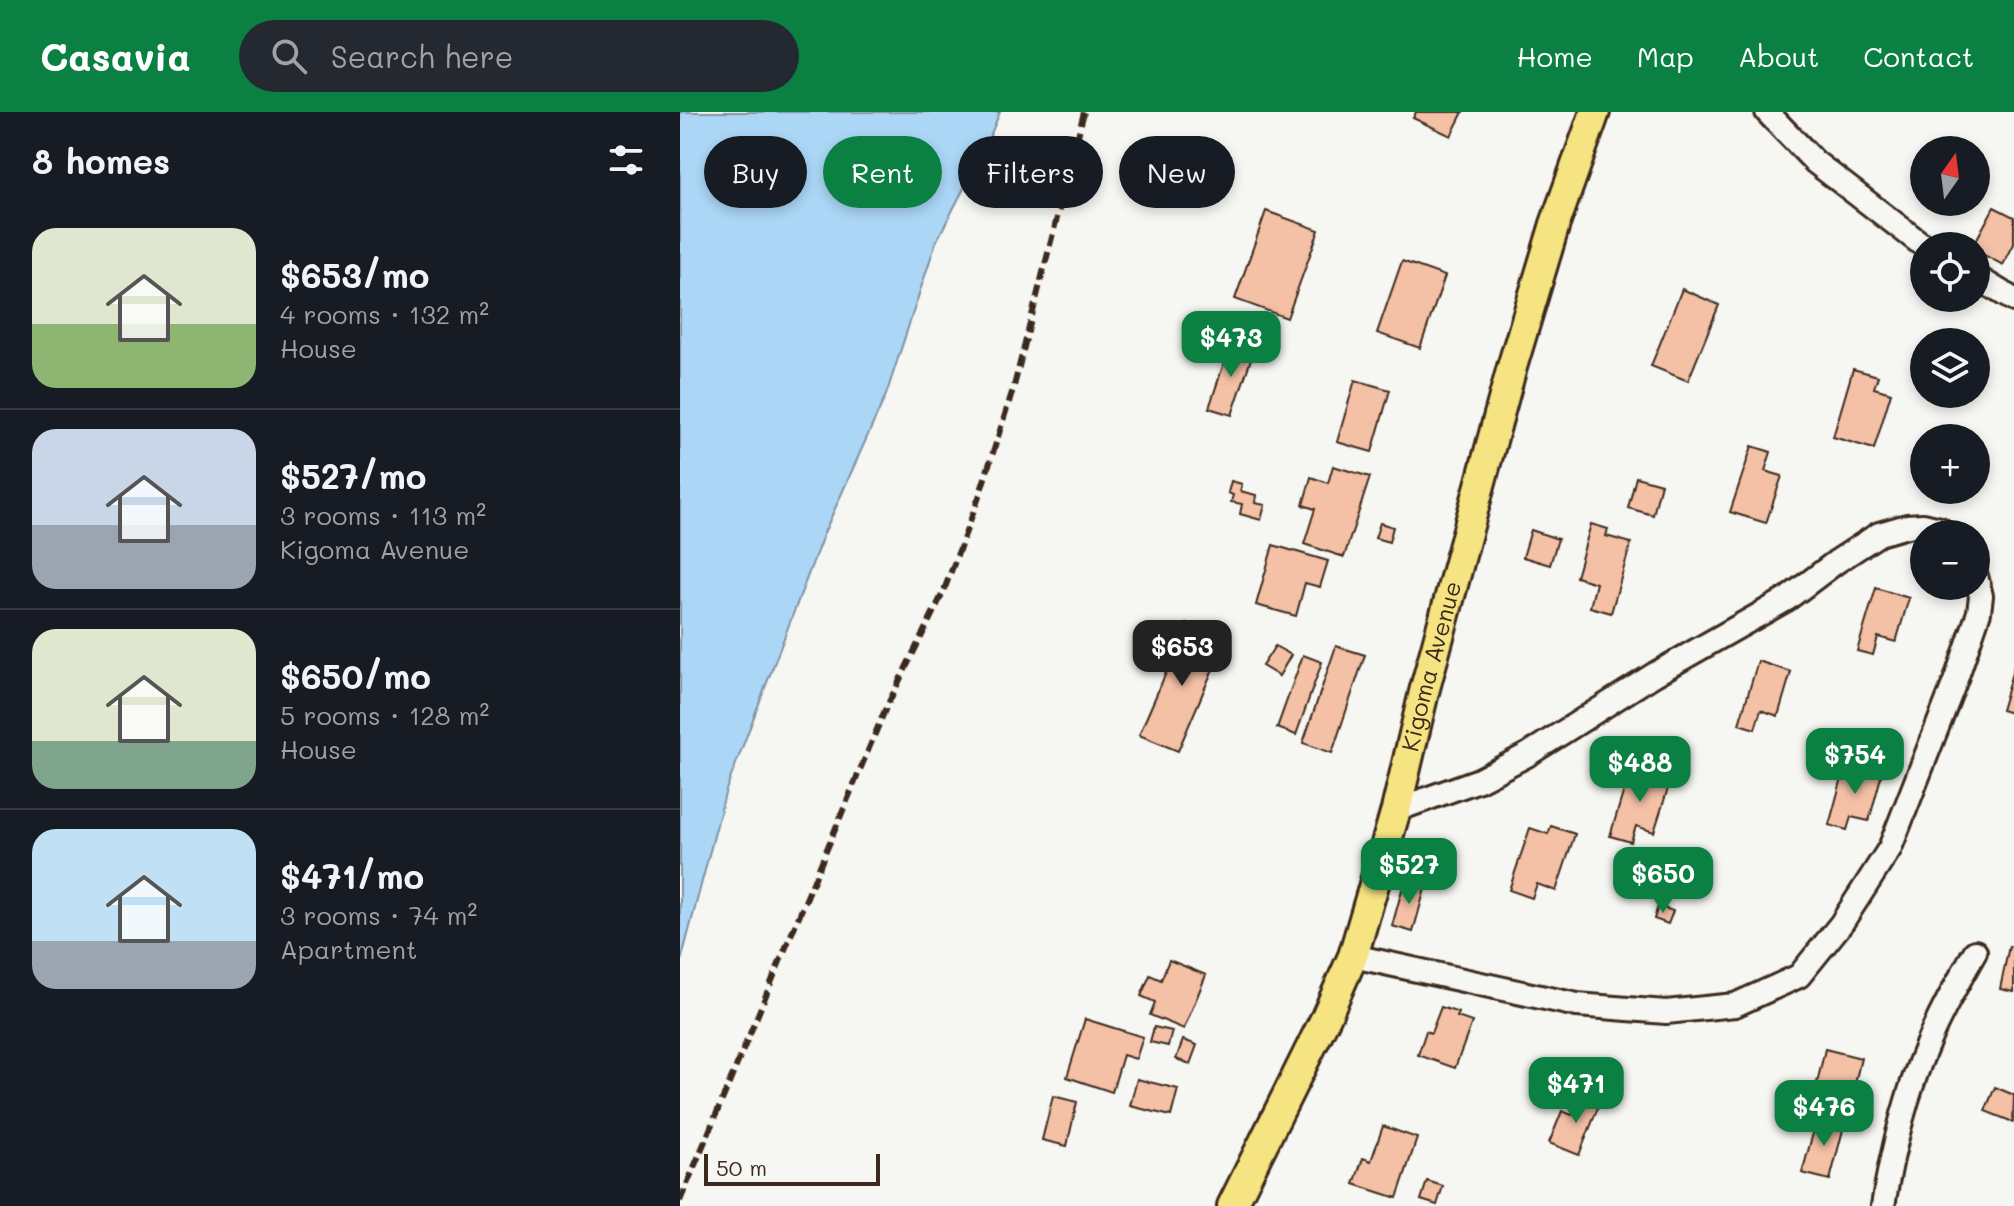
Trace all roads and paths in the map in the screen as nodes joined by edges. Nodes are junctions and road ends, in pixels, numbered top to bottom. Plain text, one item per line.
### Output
1 (1595, 112) edge
2 (1767, 112) edge
3 (1910, 235) edge
4 (1990, 285) edge
5 (2014, 300) edge
6 (1910, 526) edge
7 (1980, 600) edge
8 (1396, 810) junction
9 (1975, 952) dead end
10 (1353, 956) junction
11 (1232, 1206) edge
12 (1883, 1206) edge

1 - 8 main road, Kigoma Avenue
2 - 3 street
4 - 5 street
6 - 8 street
7 - 10 street
8 - 10 main road, Kigoma Avenue
9 - 12 street
10 - 11 main road, Kigoma Avenue

